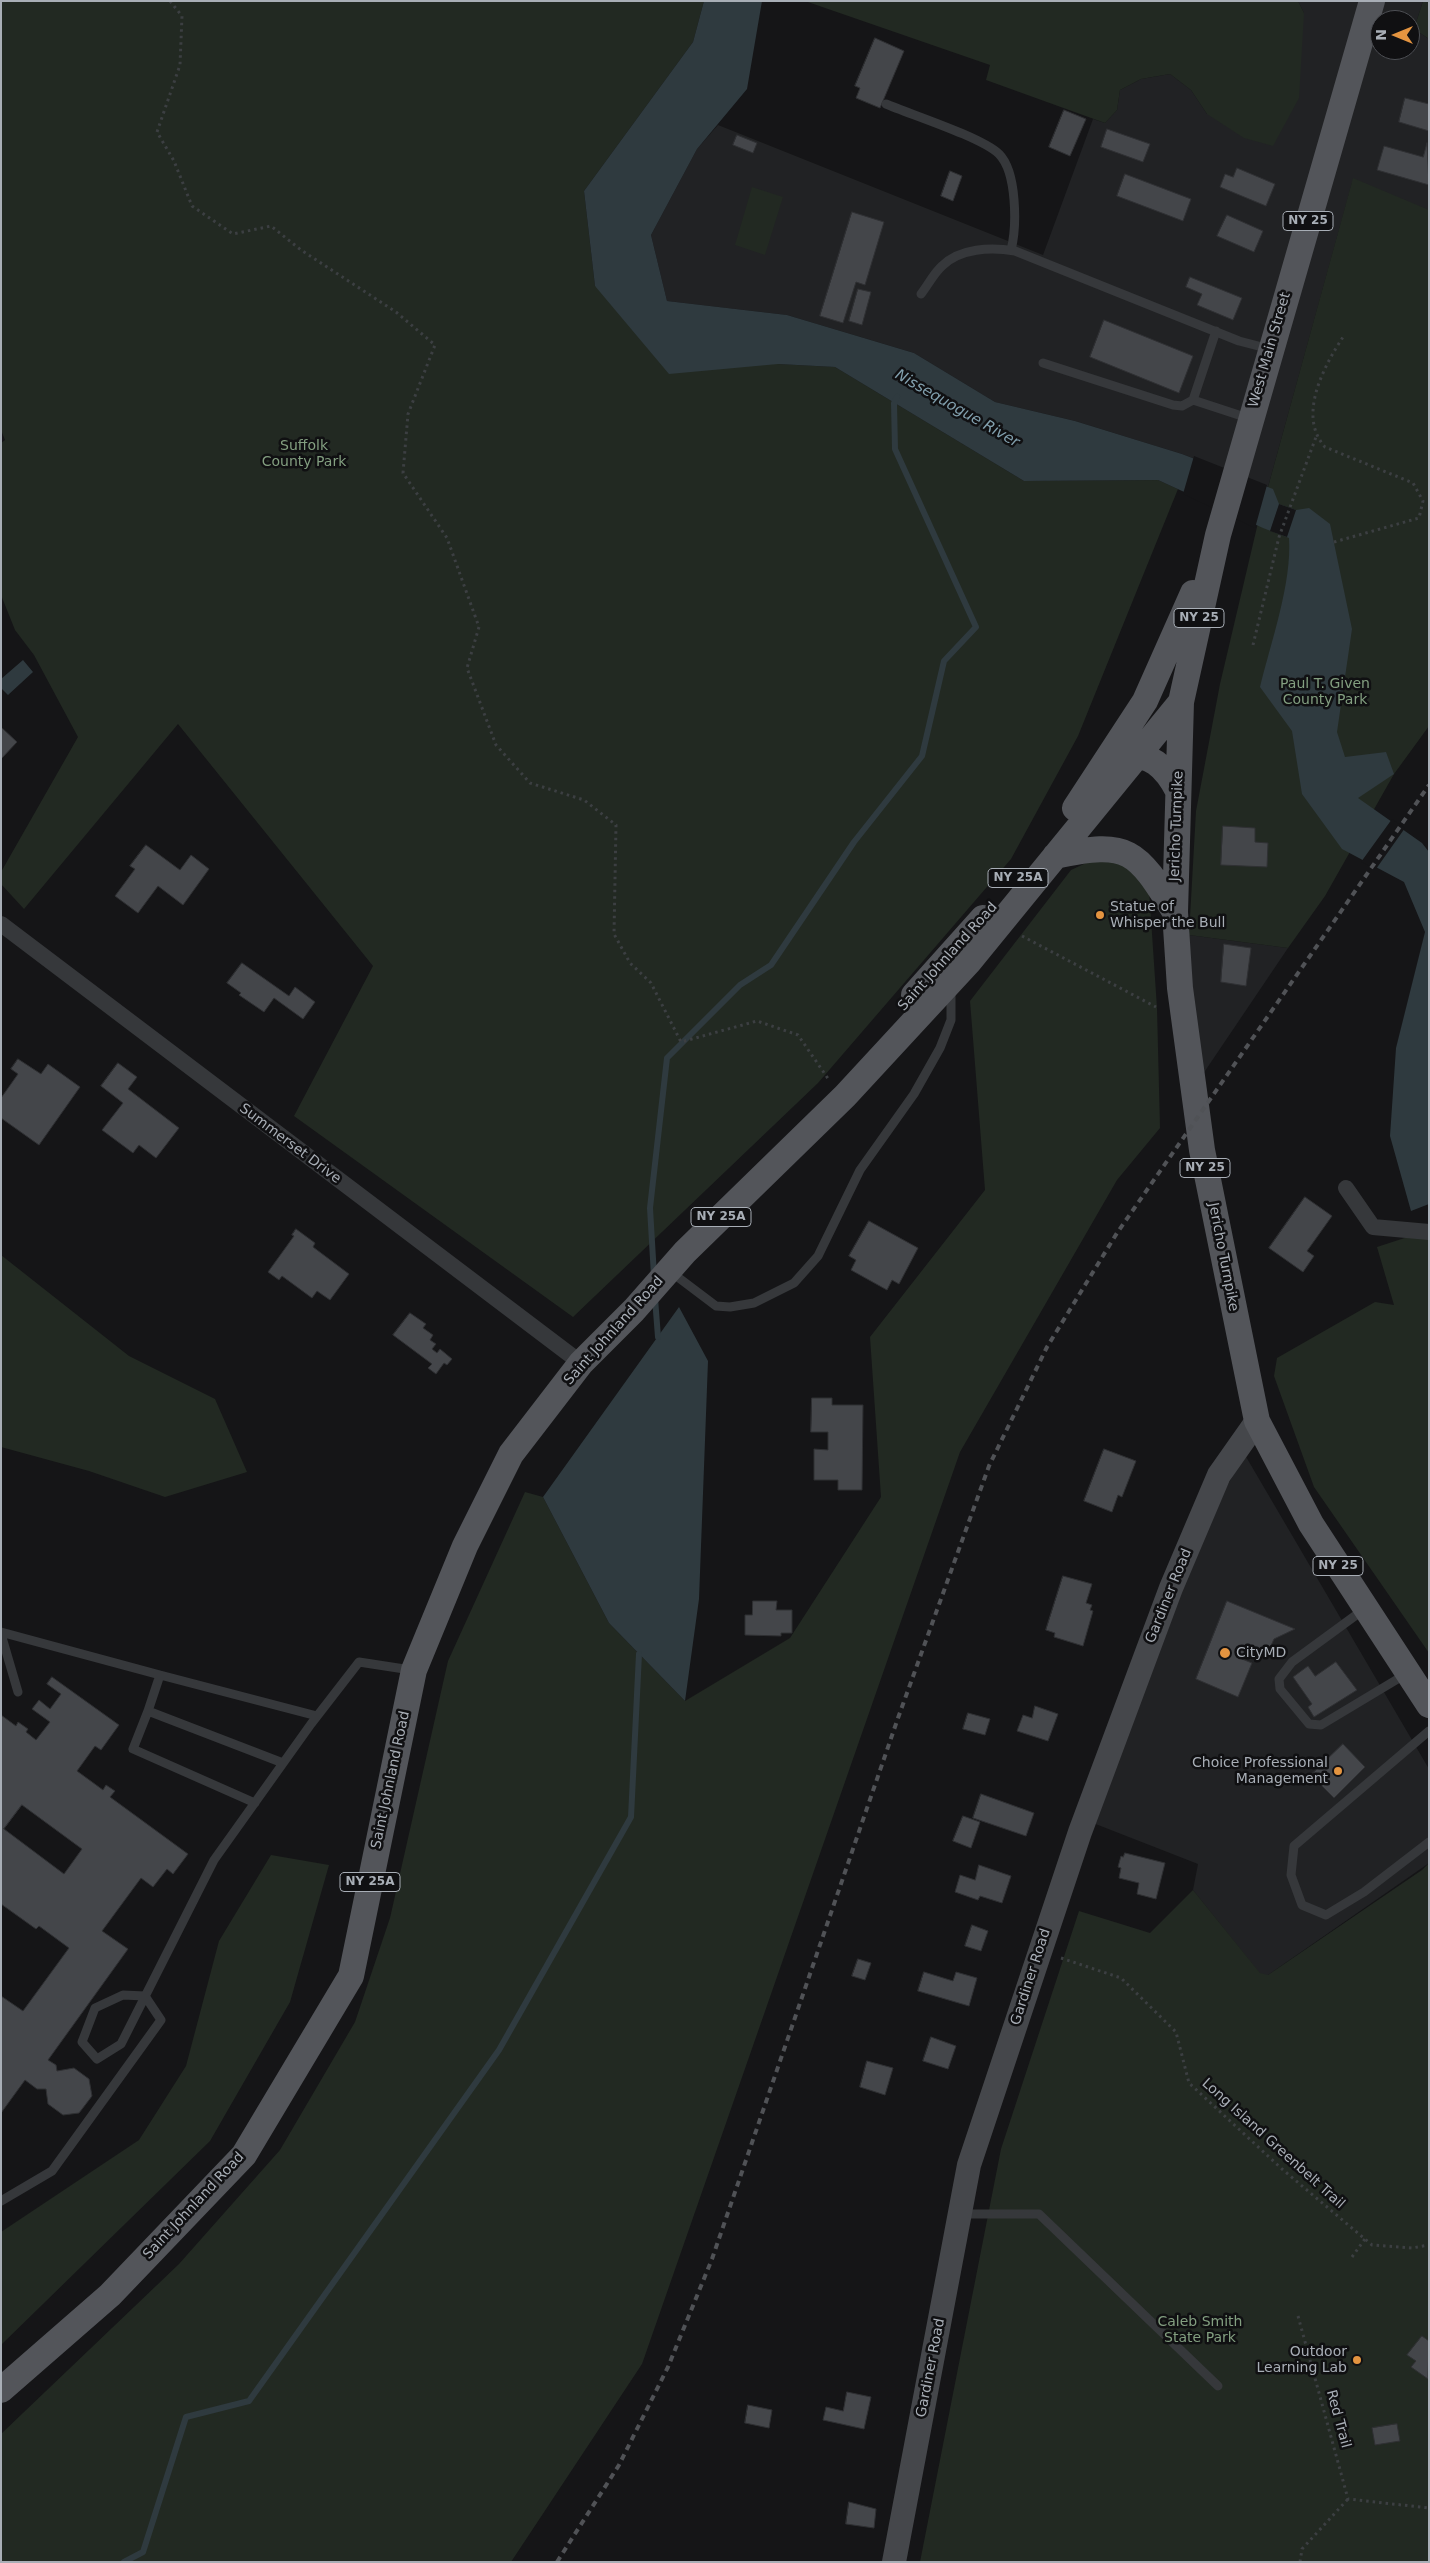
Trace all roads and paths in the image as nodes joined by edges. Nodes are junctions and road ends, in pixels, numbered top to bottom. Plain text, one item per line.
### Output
1 (170, 1) edge
2 (1372, 1) edge
3 (886, 104) dead end
4 (1011, 250) junction
5 (921, 294) dead end
6 (1216, 331) junction
7 (1343, 337) dead end
8 (1271, 349) junction
9 (1043, 363) dead end
10 (1193, 400) junction
11 (1248, 429) junction
12 (1316, 437) junction
13 (1218, 535) junction
14 (1334, 542) dead end
15 (1252, 645) dead end
16 (1181, 702) junction
17 (1138, 754) junction
18 (1104, 764) junction
19 (1178, 791) junction
20 (1055, 856) junction
21 (1175, 912) junction
22 (1, 924) edge
23 (1022, 936) dead end
24 (951, 981) junction
25 (1156, 1007) dead end
26 (827, 1078) dead end
27 (757, 1181) junction
28 (1346, 1188) dead end
29 (1429, 1232) edge
30 (677, 1261) junction
31 (581, 1363) junction
32 (1257, 1421) junction
33 (1366, 1608) junction
34 (1, 1633) edge
35 (414, 1670) junction
36 (1408, 1673) junction
37 (160, 1675) junction
38 (18, 1692) dead end
39 (1429, 1705) edge
40 (148, 1711) junction
41 (318, 1716) junction
42 (1429, 1731) edge
43 (284, 1763) junction
44 (255, 1803) junction
45 (1429, 1842) edge
46 (1040, 1950) junction
47 (145, 1996) junction
48 (1, 2201) edge
49 (960, 2214) junction
50 (1365, 2240) junction
51 (1429, 2245) edge
52 (1352, 2257) dead end
53 (1298, 2316) dead end
54 (1218, 2386) dead end
55 (1, 2390) edge
56 (1348, 2499) junction
57 (1429, 2508) edge
58 (894, 2562) edge
59 (1300, 2562) edge

1 - 26 path
2 - 8 main road, West Main Street / NY 25
3 - 4 lane
4 - 5 lane
4 - 6 lane
6 - 8 lane
6 - 10 lane
7 - 12 path
8 - 11 main road, West Main Street / NY 25
9 - 10 lane
10 - 11 lane
11 - 13 main road, West Main Street / NY 25
12 - 14 path
12 - 15 path
13 - 16 main road, West Main Street / NY 25
13 - 18 main road, Saint Johnland Road / NY 25A
16 - 17 main road, Saint Johnland Road / NY 25A
16 - 19 main road, Jericho Turnpike / NY 25
17 - 18 main road
17 - 19 main road
17 - 20 main road, Saint Johnland Road / NY 25A
18 - 27 main road, Saint Johnland Road / NY 25A
19 - 21 main road, Jericho Turnpike / NY 25
20 - 21 main road
20 - 24 main road, Saint Johnland Road / NY 25A
21 - 32 main road, Jericho Turnpike / NY 25
22 - 31 street, Summerset Drive
23 - 25 path
24 - 27 main road, Saint Johnland Road / NY 25A
24 - 30 lane
27 - 30 main road, Saint Johnland Road / NY 25A
28 - 29 street
30 - 31 main road, Saint Johnland Road / NY 25A
31 - 35 main road, Saint Johnland Road / NY 25A
32 - 33 main road, Jericho Turnpike / NY 25
32 - 46 main road, Gardiner Road
33 - 36 main road, Jericho Turnpike / NY 25
33 - 36 lane
34 - 37 lane
34 - 38 lane
35 - 41 lane
35 - 55 main road, Saint Johnland Road / NY 25A
36 - 39 main road, Jericho Turnpike / NY 25
37 - 40 lane
37 - 41 lane
40 - 43 lane
40 - 44 lane
41 - 43 lane
42 - 45 lane
43 - 44 lane
44 - 47 lane
46 - 49 main road, Gardiner Road
46 - 50 path, Long Island Greenbelt Trail
47 - 47 lane
47 - 48 lane
49 - 54 lane
49 - 58 main road, Gardiner Road
50 - 51 path, Long Island Greenbelt Trail
50 - 52 path
53 - 56 path, Red Trail
56 - 57 path
56 - 59 path

